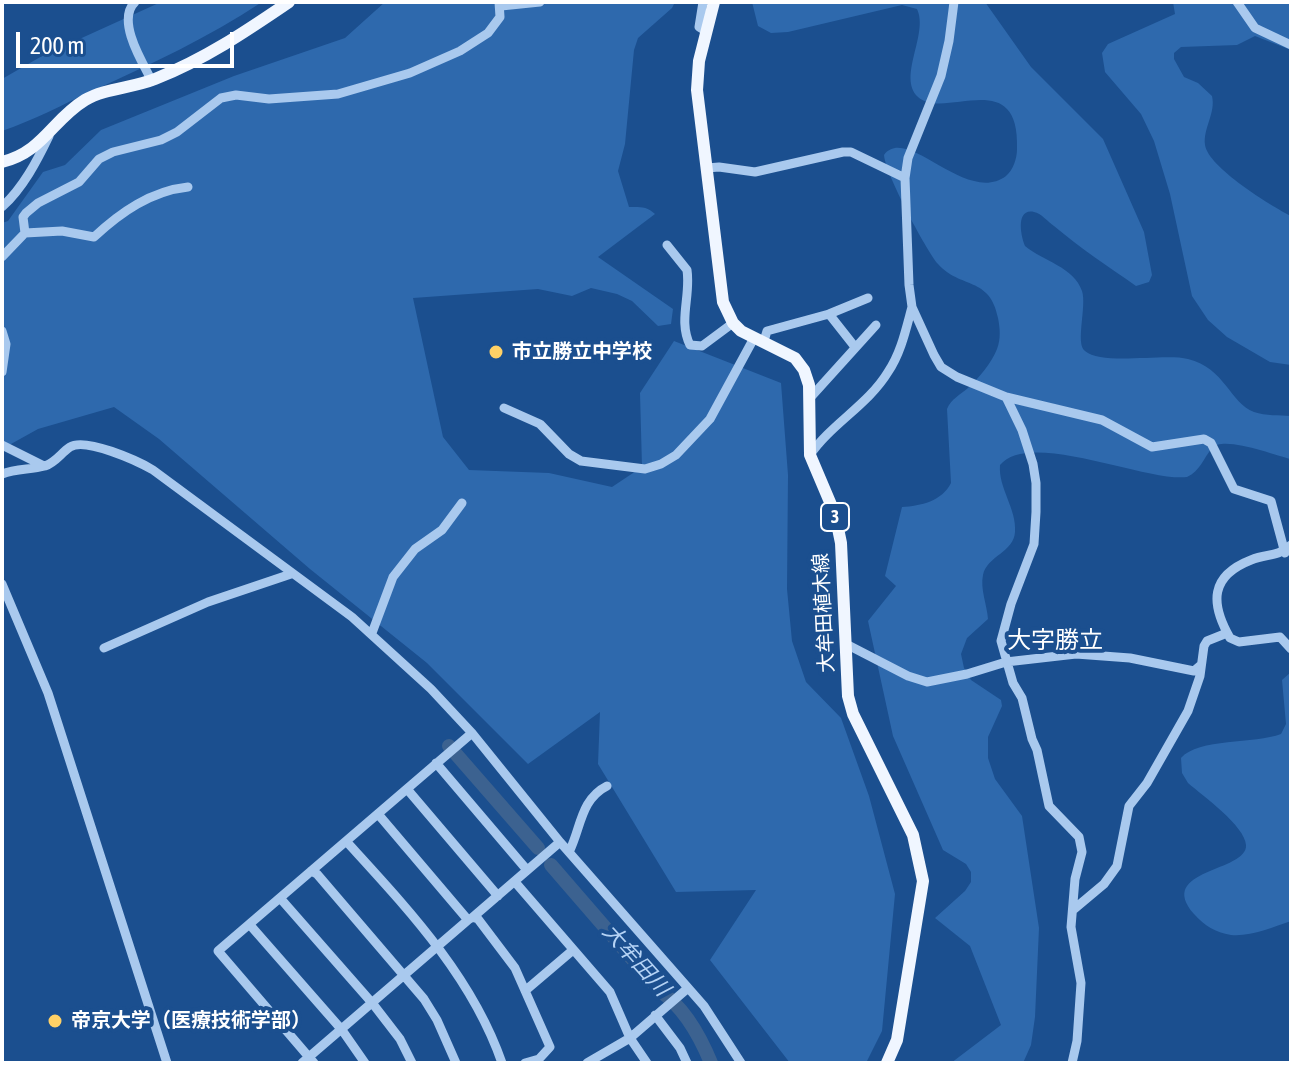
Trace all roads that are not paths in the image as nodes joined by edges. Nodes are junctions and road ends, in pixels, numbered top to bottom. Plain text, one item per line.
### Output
1 (135, 2) edge
2 (289, 2) edge
3 (540, 2) edge
4 (703, 2) edge
5 (714, 2) edge
6 (954, 2) edge
7 (1237, 2) edge
8 (500, 4) edge
9 (707, 32) junction
10 (1291, 45) edge
11 (152, 81) junction
12 (51, 133) junction
13 (2, 162) edge
14 (707, 168) junction
15 (905, 178) junction
16 (188, 187) dead end
17 (2, 207) edge
18 (25, 233) junction
19 (667, 245) dead end
20 (2, 257) edge
21 (868, 298) dead end
22 (912, 307) junction
23 (829, 314) junction
24 (733, 323) junction
25 (876, 325) dead end
26 (2, 331) edge
27 (759, 339) junction
28 (855, 347) junction
29 (2, 372) edge
30 (1006, 397) junction
31 (810, 398) junction
32 (504, 408) dead end
33 (2, 445) edge
34 (810, 455) junction
35 (44, 466) junction
36 (2, 474) edge
37 (462, 503) dead end
38 (1288, 549) edge
39 (291, 574) junction
40 (2, 584) edge
41 (372, 633) junction
42 (1227, 633) junction
43 (846, 644) junction
44 (104, 648) dead end
45 (1291, 649) edge
46 (1006, 662) junction
47 (1201, 665) junction
48 (472, 733) junction
49 (436, 763) junction
50 (607, 786) dead end
51 (407, 789) junction
52 (378, 814) junction
53 (346, 841) junction
54 (560, 842) junction
55 (570, 850) junction
56 (527, 870) junction
57 (311, 871) junction
58 (515, 882) junction
59 (498, 896) junction
60 (280, 898) junction
61 (1073, 910) junction
62 (471, 919) junction
63 (250, 925) junction
64 (437, 947) junction
65 (573, 950) junction
66 (404, 976) junction
67 (688, 988) junction
68 (526, 990) junction
69 (373, 1004) junction
70 (655, 1015) junction
71 (900, 1016) junction
72 (342, 1030) junction
73 (630, 1038) junction
74 (600, 1060) edge
75 (308, 1061) edge
76 (167, 1063) edge
77 (365, 1063) edge
78 (412, 1063) edge
79 (456, 1063) edge
80 (502, 1063) edge
81 (525, 1063) edge
82 (587, 1063) edge
83 (647, 1063) edge
84 (687, 1063) edge
85 (741, 1063) edge
86 (887, 1063) edge
87 (894, 1063) edge
88 (1072, 1063) edge

1 - 11 street
2 - 11 main road
3 - 8 street
4 - 9 street
5 - 9 main road
6 - 15 street
7 - 10 street
8 - 18 street
9 - 14 main road
11 - 12 main road
12 - 13 main road
12 - 17 street
14 - 15 street
14 - 24 main road
15 - 22 street
16 - 18 street
18 - 20 street
19 - 24 street
21 - 23 street
22 - 30 street
22 - 34 street
23 - 27 street
23 - 28 street
24 - 27 main road, 大牟田植木線 / 3
25 - 28 street
26 - 29 street
27 - 31 main road, 大牟田植木線 / 3
27 - 32 street
28 - 31 street
30 - 38 street
30 - 46 street
31 - 34 main road, 大牟田植木線 / 3
33 - 35 street
34 - 43 main road, 大牟田植木線 / 3
35 - 36 street
35 - 39 street
37 - 41 street
38 - 42 street
39 - 41 street
39 - 44 street
40 - 76 street
41 - 48 street
42 - 45 street
42 - 47 street
43 - 46 street
43 - 71 main road, 大牟田植木線 / 3
46 - 47 street
46 - 61 street
47 - 61 street
48 - 49 street
48 - 54 street
49 - 51 street
49 - 56 street
50 - 55 street
51 - 52 street
51 - 59 street
52 - 53 street
52 - 62 street
53 - 57 street
53 - 64 street
54 - 55 street
54 - 56 street
55 - 67 street
56 - 58 street
57 - 60 street
57 - 66 street
58 - 59 street
58 - 65 street
59 - 62 street
60 - 63 street
60 - 69 street
61 - 88 street
62 - 64 street
62 - 68 street
63 - 72 street
63 - 75 street
64 - 66 street
64 - 80 street
65 - 68 street
65 - 73 street
66 - 69 street
66 - 79 street
67 - 70 street
67 - 85 street
68 - 81 street
69 - 72 street
69 - 78 street
70 - 73 street
70 - 84 street
71 - 86 main road, 大牟田植木線 / 3
71 - 87 street
72 - 75 street
72 - 77 street
73 - 74 street
73 - 83 street
74 - 82 street

